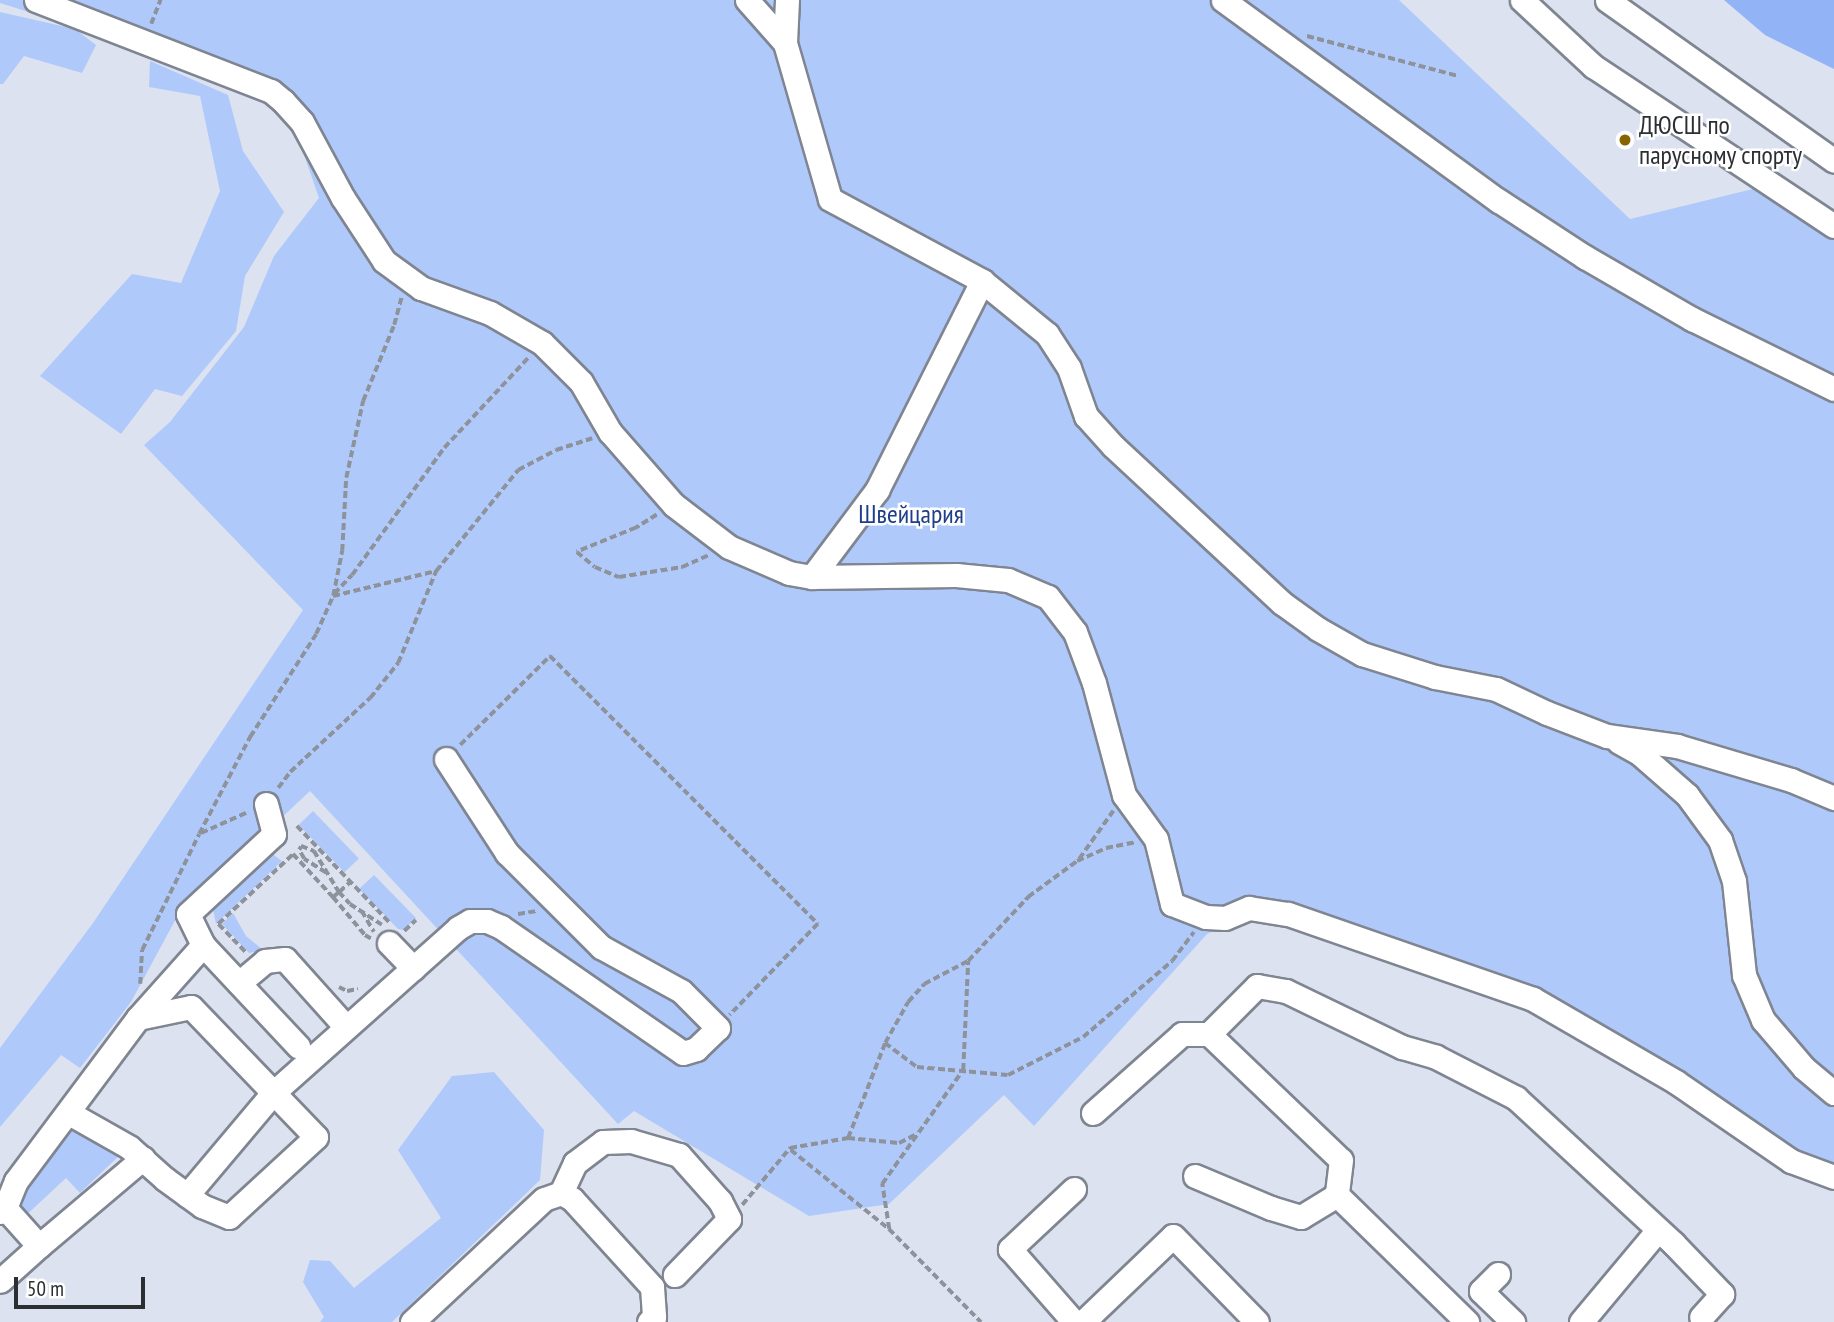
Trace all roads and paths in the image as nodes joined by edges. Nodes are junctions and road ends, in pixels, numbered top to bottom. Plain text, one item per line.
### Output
1 (36, 0) edge
2 (160, 0) edge
3 (747, 0) edge
4 (787, 0) edge
5 (1223, 0) edge
6 (1522, 0) edge
7 (1607, 0) edge
8 (1305, 36) dead end
9 (144, 41) junction
10 (785, 43) junction
11 (1458, 76) dead end
12 (1834, 162) edge
13 (1834, 226) edge
14 (405, 277) junction
15 (982, 281) junction
16 (542, 343) junction
17 (1834, 389) edge
18 (610, 432) junction
19 (674, 505) junction
20 (729, 547) junction
21 (436, 570) junction
22 (812, 577) junction
23 (333, 596) junction
24 (1607, 736) junction
25 (446, 759) joint
26 (1124, 795) junction
27 (1834, 798) edge
28 (266, 804) junction
29 (297, 826) dead end
30 (199, 834) junction
31 (1156, 839) junction
32 (1077, 861) junction
33 (326, 873) junction
34 (350, 882) junction
35 (339, 892) junction
36 (333, 897) junction
37 (544, 910) dead end
38 (362, 911) junction
39 (508, 915) dead end
40 (1206, 917) junction
41 (416, 920) dead end
42 (384, 940) junction
43 (203, 945) junction
44 (250, 956) dead end
45 (968, 961) junction
46 (413, 968) junction
47 (239, 983) junction
48 (338, 986) dead end
49 (361, 988) dead end
50 (138, 1018) junction
51 (346, 1027) junction
52 (718, 1028) junction
53 (1209, 1034) junction
54 (885, 1043) junction
55 (298, 1046) dead end
56 (963, 1070) junction
57 (273, 1093) junction
58 (1834, 1093) edge
59 (69, 1112) junction
60 (1093, 1114) dead end
61 (919, 1133) junction
62 (848, 1138) junction
63 (790, 1149) junction
64 (144, 1158) junction
65 (1195, 1176) dead end
66 (1834, 1177) edge
67 (1074, 1189) dead end
68 (561, 1193) junction
69 (187, 1195) junction
70 (1337, 1195) junction
71 (2, 1210) edge
72 (729, 1219) junction
73 (889, 1229) junction
74 (1658, 1230) junction
75 (39, 1246) junction
76 (1498, 1274) dead end
77 (675, 1275) dead end
78 (0, 1281) edge
79 (1701, 1317) dead end
80 (654, 1320) edge
81 (412, 1322) edge
82 (981, 1322) edge
83 (1074, 1322) edge
84 (1083, 1322) edge
85 (1257, 1322) edge
86 (1467, 1322) edge
87 (1513, 1322) edge
88 (1581, 1322) edge

1 - 9 lane
2 - 9 path
3 - 10 lane
4 - 10 lane
5 - 17 lane
6 - 13 lane
7 - 12 lane
8 - 11 path
9 - 14 lane
10 - 15 lane
14 - 16 lane
14 - 23 path
15 - 22 lane
15 - 24 lane
16 - 18 lane
16 - 23 path
18 - 19 lane
18 - 21 path
19 - 20 lane
19 - 20 path
20 - 22 lane
21 - 23 path
21 - 28 path
22 - 26 lane
23 - 30 path
24 - 27 lane
24 - 58 lane
25 - 52 lane
25 - 52 path
26 - 31 lane
26 - 32 path
28 - 30 path
28 - 43 lane
29 - 34 path
30 - 50 path
31 - 32 path
31 - 40 lane
32 - 45 path
33 - 33 path
33 - 35 path
34 - 35 path
34 - 41 path
35 - 36 path
35 - 38 path
36 - 42 path
36 - 44 path
37 - 39 path
38 - 42 path
38 - 42 path
40 - 56 path
40 - 66 lane
42 - 46 lane
43 - 47 lane
43 - 50 lane
45 - 54 path
45 - 56 path
46 - 51 lane
46 - 52 lane
47 - 51 lane
47 - 55 lane
48 - 49 path
50 - 57 lane
50 - 59 lane
51 - 57 lane
53 - 60 lane
53 - 70 lane
53 - 74 lane
54 - 56 path
54 - 62 path
56 - 61 path
57 - 69 lane
57 - 69 lane
59 - 64 lane
59 - 71 lane
61 - 62 path
61 - 73 path
62 - 63 path
63 - 72 path
63 - 73 path
64 - 69 lane
64 - 75 lane
65 - 70 lane
67 - 83 lane
68 - 72 lane
68 - 80 lane
68 - 81 lane
70 - 86 lane
71 - 75 lane
72 - 77 lane
73 - 82 path
74 - 79 lane
74 - 88 lane
75 - 78 lane
76 - 87 lane
84 - 85 lane

